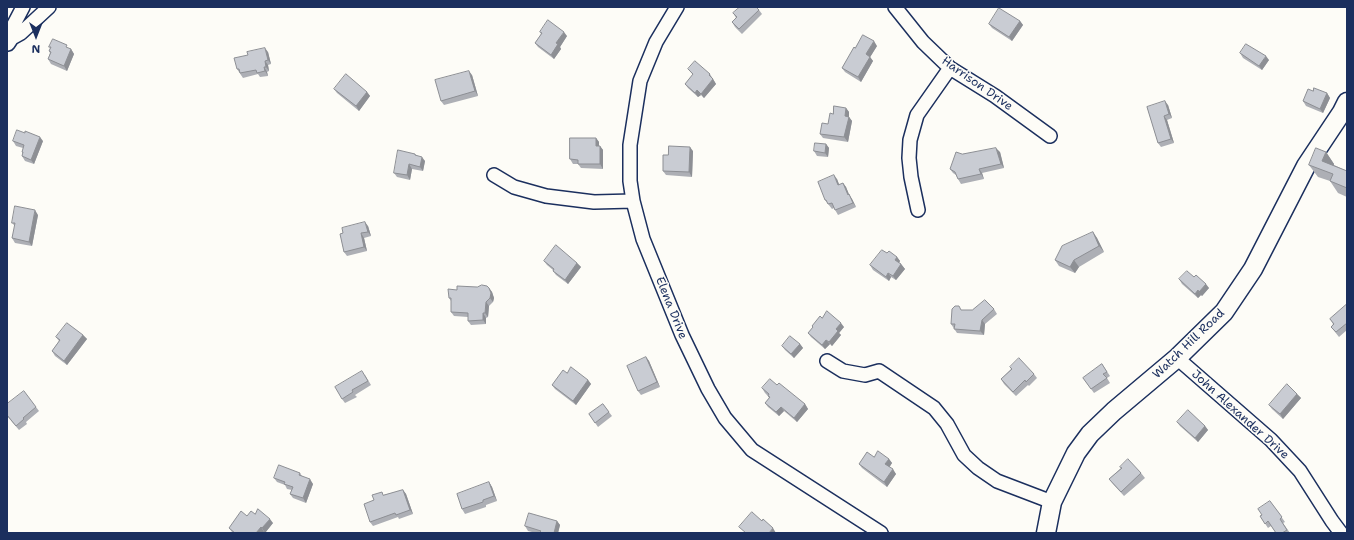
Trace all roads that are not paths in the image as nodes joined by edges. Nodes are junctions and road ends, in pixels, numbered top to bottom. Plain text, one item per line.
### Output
1 (23, 7) edge
2 (49, 7) edge
3 (677, 7) edge
4 (895, 7) edge
5 (9, 42) edge
6 (950, 68) junction
7 (1347, 102) edge
8 (1050, 136) dead end
9 (494, 175) dead end
10 (633, 201) junction
11 (918, 210) dead end
12 (1177, 358) junction
13 (827, 361) dead end
14 (1052, 502) junction
15 (881, 533) edge
16 (1046, 533) edge
17 (1341, 533) edge

1 - 5 street
2 - 5 street
3 - 10 street, Elena Drive
4 - 6 street, Harrison Drive
6 - 8 street, Harrison Drive
6 - 11 street
7 - 12 street, Watch Hill Road
9 - 10 street
10 - 15 street, Elena Drive
12 - 14 street, Watch Hill Road
12 - 17 street, John Alexander Drive
13 - 14 street
14 - 16 street, Watch Hill Road

